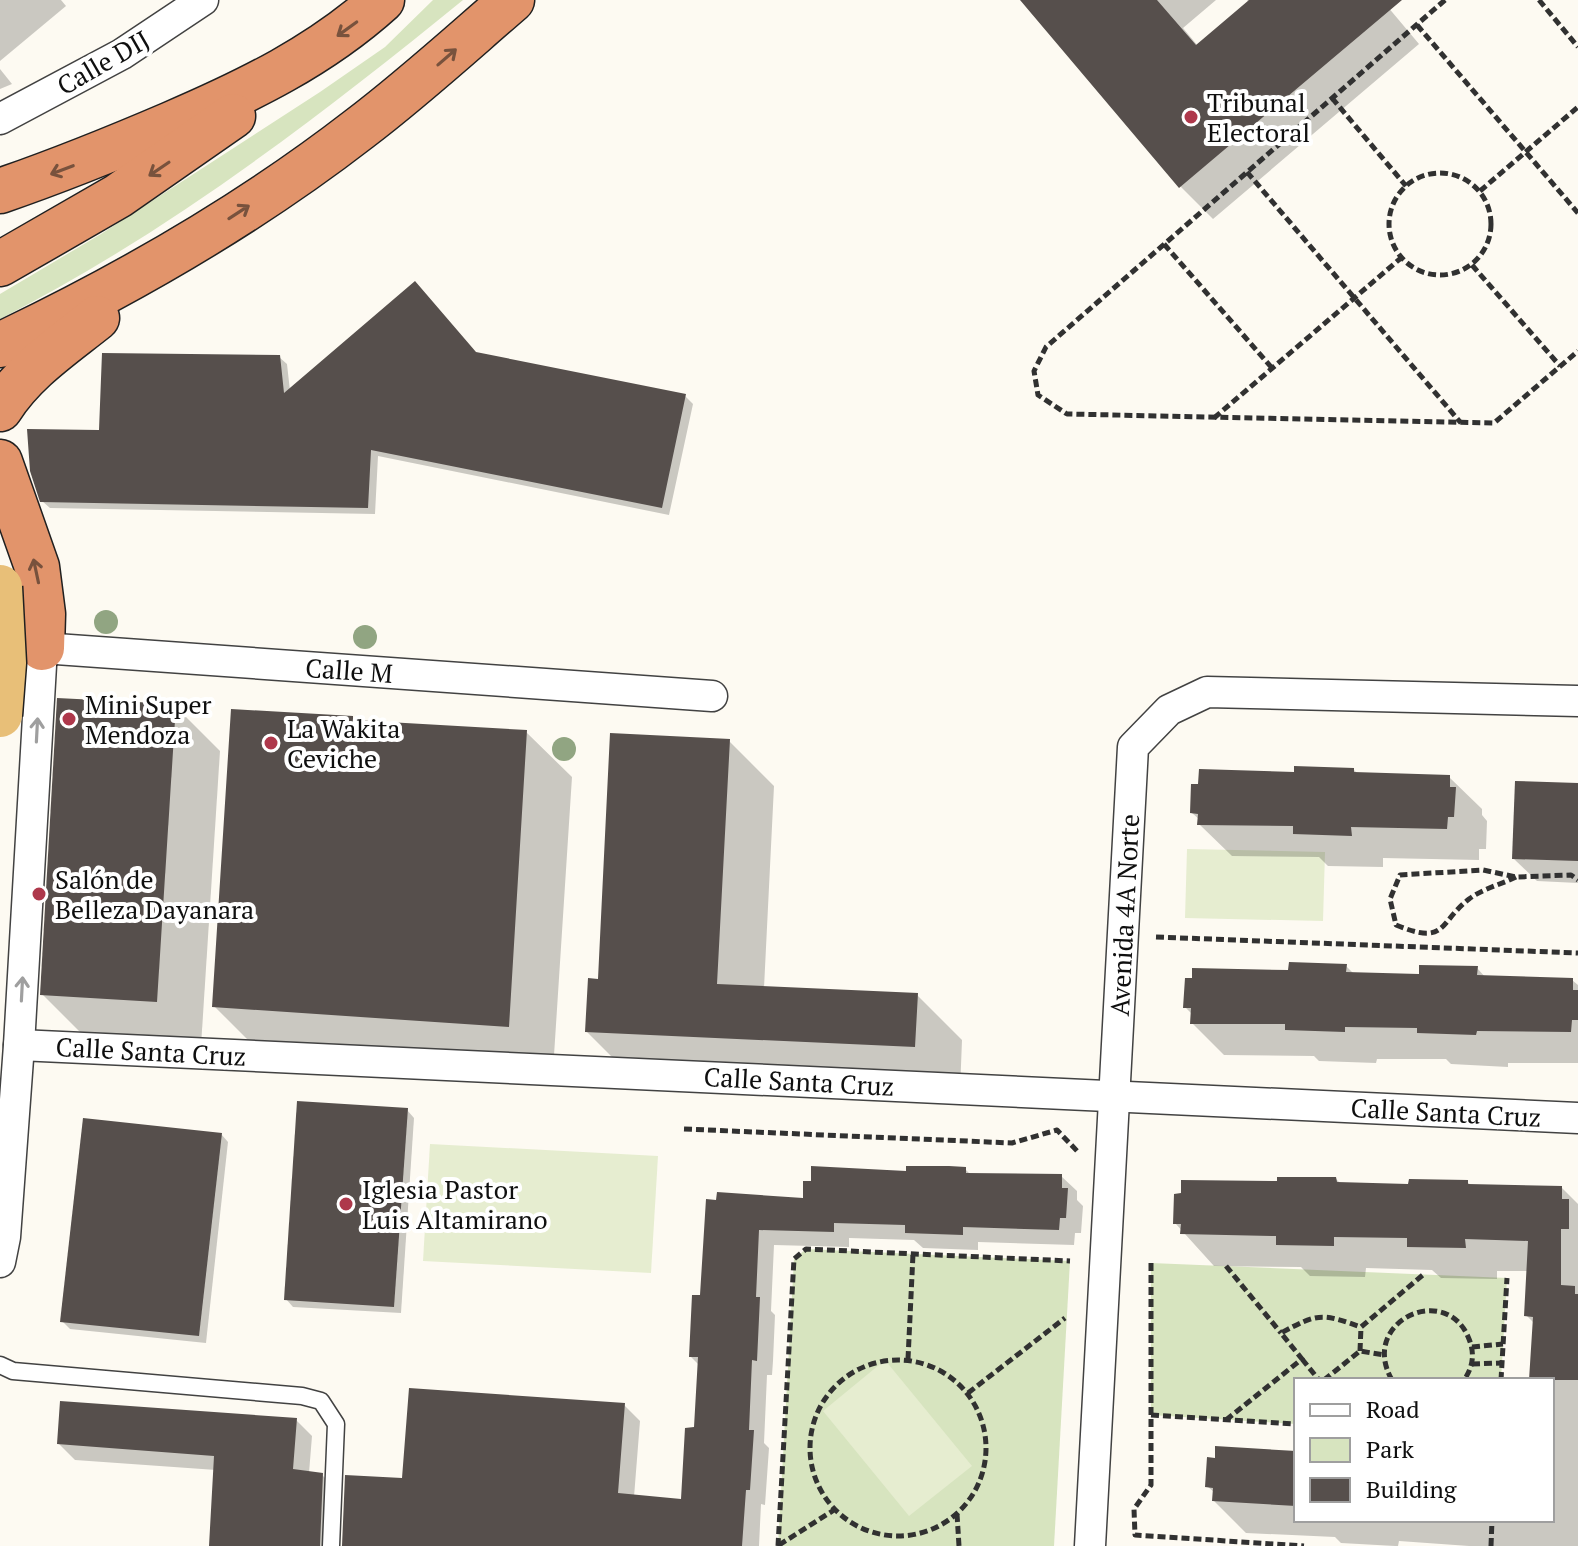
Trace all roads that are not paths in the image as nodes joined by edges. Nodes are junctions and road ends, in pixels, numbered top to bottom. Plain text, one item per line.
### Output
1 (203, 0) edge
2 (382, 0) edge
3 (510, 2) edge
4 (311, 56) junction
5 (0, 119) edge
6 (0, 191) edge
7 (199, 239) junction
8 (0, 264) edge
9 (0, 345) edge
10 (0, 409) edge
11 (0, 462) edge
12 (0, 587) edge
13 (0, 625) edge
14 (42, 648) junction
15 (712, 696) dead end
16 (1578, 701) edge
17 (0, 715) edge
18 (19, 1045) junction
19 (1114, 1096) junction
20 (1578, 1118) edge
21 (0, 1262) edge
22 (0, 1365) edge
23 (331, 1546) edge
24 (1090, 1546) edge

1 - 5 street, Calle DIJ
2 -> 4 highway
7 -> 3 highway
4 -> 6 highway
4 -> 8 highway
7 - 9 highway
7 - 10 highway
14 -> 11 highway
12 - 17 main road, bridge
13 - 14 street
14 - 15 street, Calle M
18 -> 14 street
16 - 19 street, Avenida 4A Norte
18 - 19 street, Calle Santa Cruz
18 - 21 street
19 - 20 street, Calle Santa Cruz
19 - 24 street, Avenida 4A Norte
22 - 23 lane

